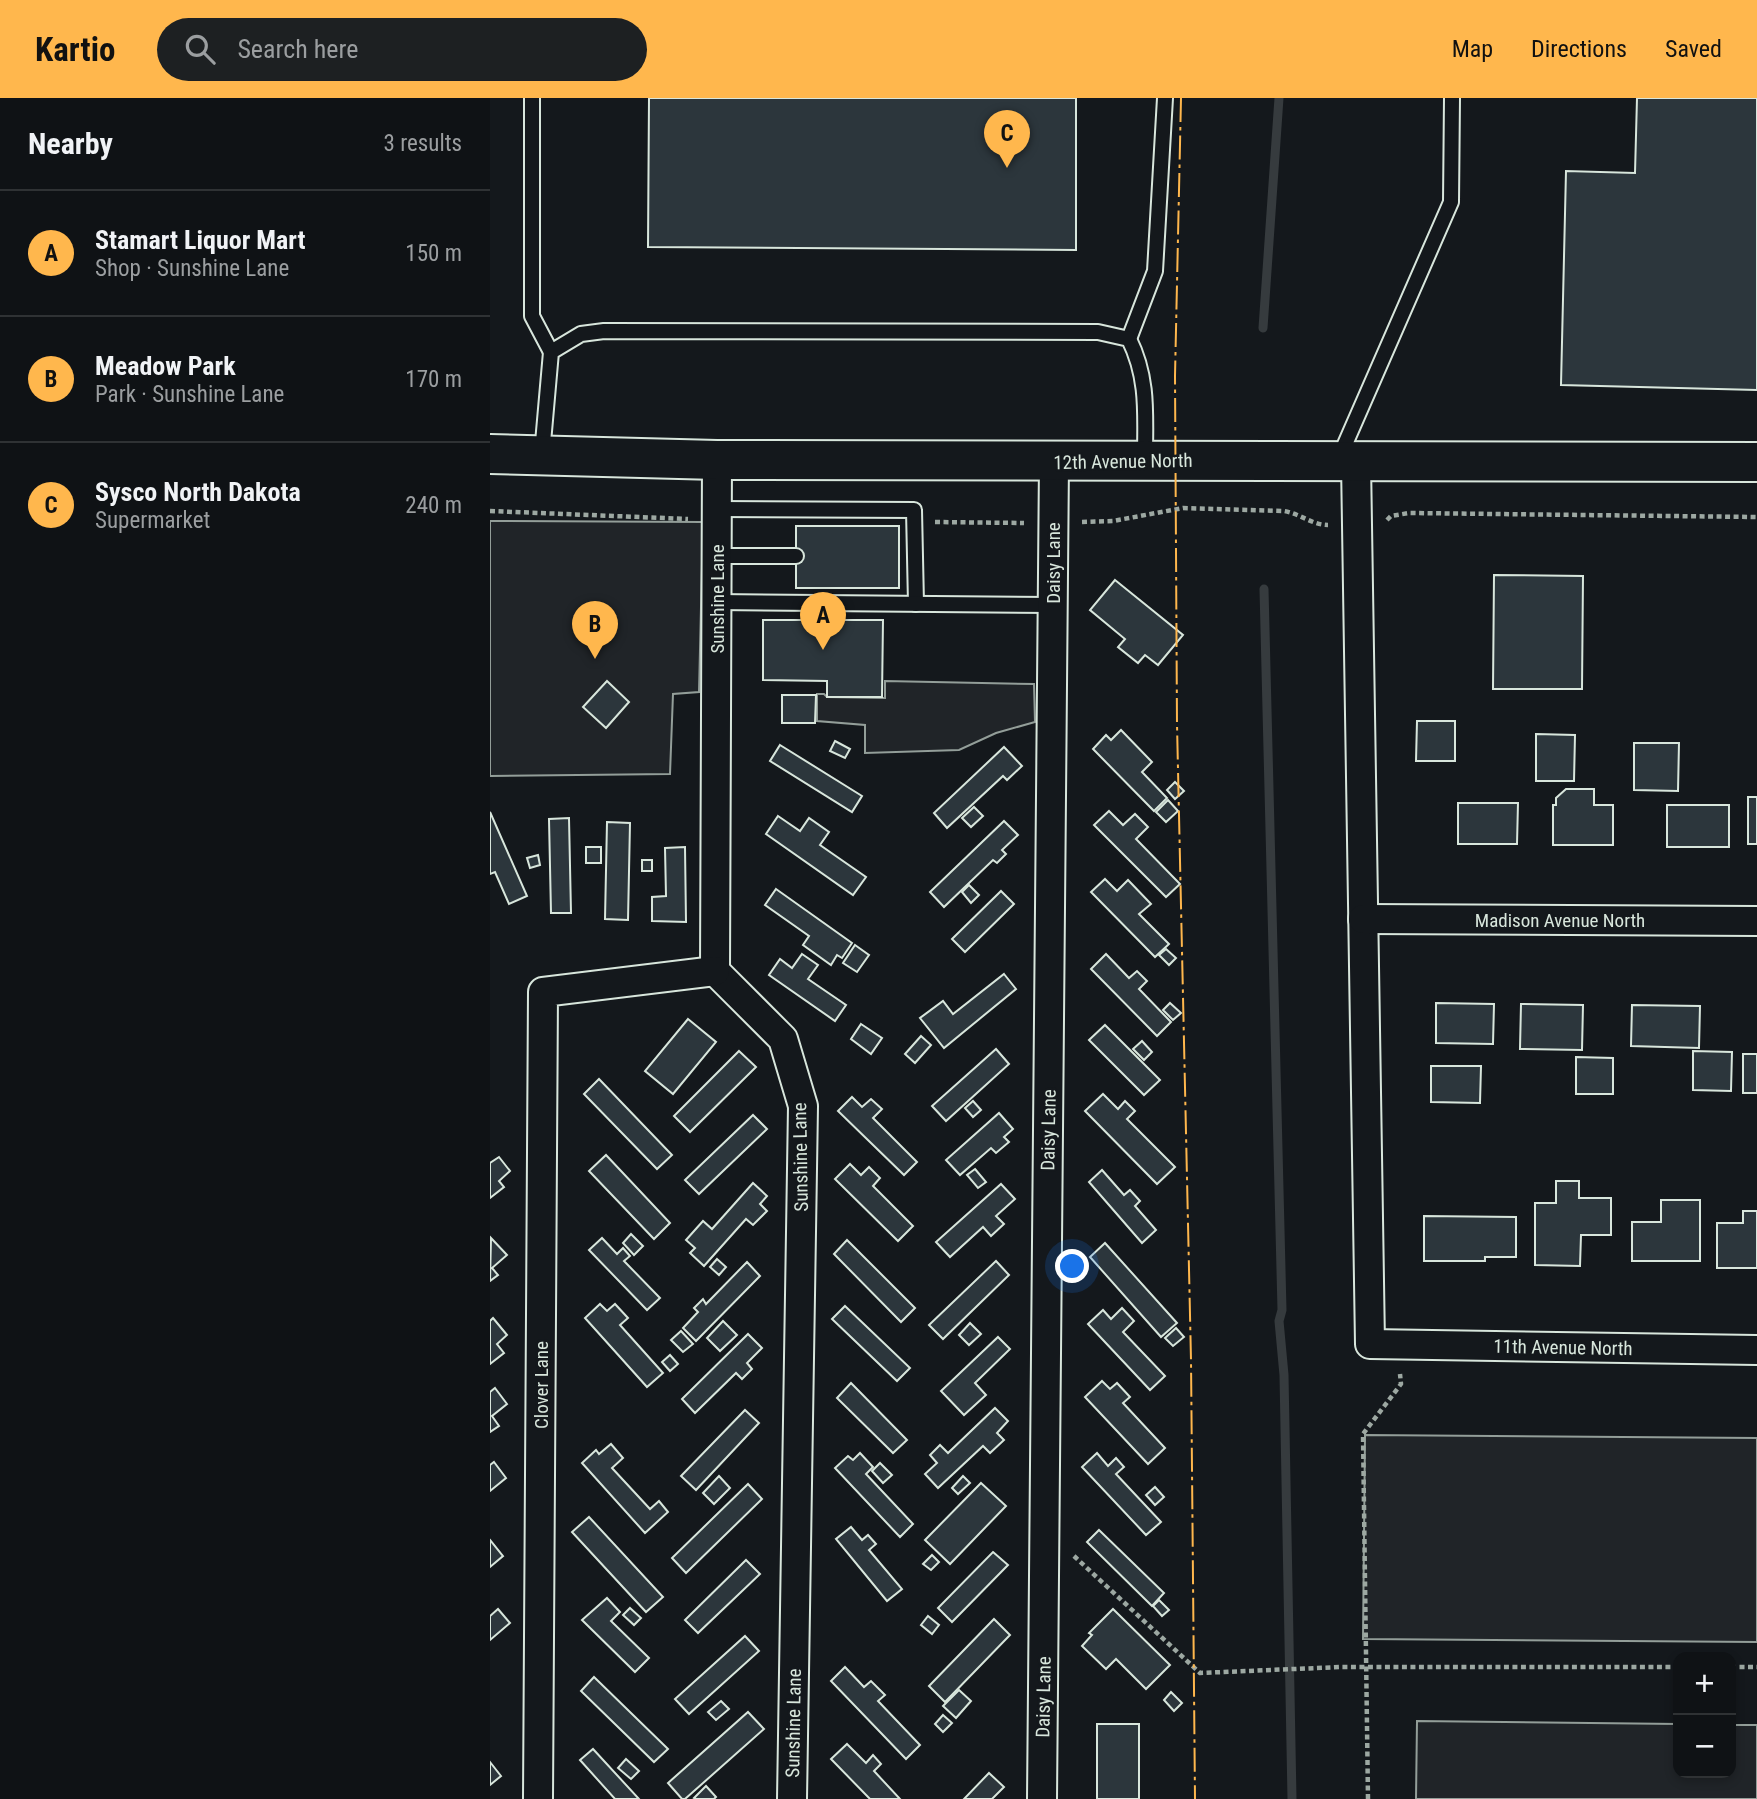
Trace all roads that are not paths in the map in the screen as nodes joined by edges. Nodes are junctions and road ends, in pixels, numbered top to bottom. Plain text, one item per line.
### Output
1 (532, 98) edge
2 (1165, 98) edge
3 (1452, 98) edge
4 (1129, 340) junction
5 (551, 352) junction
6 (490, 454) edge
7 (542, 456) junction
8 (717, 460) junction
9 (1145, 460) junction
10 (1054, 462) junction
11 (1347, 462) junction
12 (1757, 463) edge
13 (717, 514) junction
14 (717, 556) junction
15 (796, 556) dead end
16 (899, 556) dead end
17 (915, 556) junction
18 (716, 602) junction
19 (916, 604) junction
20 (1053, 605) junction
21 (1363, 919) junction
22 (1757, 921) edge
23 (715, 971) junction
24 (1757, 1350) edge
25 (538, 1799) edge
26 (792, 1799) edge
27 (1042, 1799) edge

1 - 5 lane
2 - 4 lane
3 - 11 lane
4 - 5 lane
4 - 9 lane
5 - 7 lane
6 - 7 main road, 12th Avenue North
7 - 8 main road, 12th Avenue North
8 - 10 main road, 12th Avenue North
8 - 13 street, Sunshine Lane
9 - 10 main road, 12th Avenue North
9 - 11 main road, 12th Avenue North
10 - 20 street, Daisy Lane
11 - 12 main road, 12th Avenue North
11 - 21 street
13 - 14 street, Sunshine Lane
13 - 17 lane
14 - 15 lane
14 - 18 street, Sunshine Lane
16 - 17 lane
17 - 19 lane
18 - 19 lane
18 - 23 street, Sunshine Lane
19 - 20 lane
20 - 27 street, Daisy Lane
21 - 22 street, Madison Avenue North
21 - 24 street, 11th Avenue North
23 - 25 street, Clover Lane
23 - 26 street, Sunshine Lane

